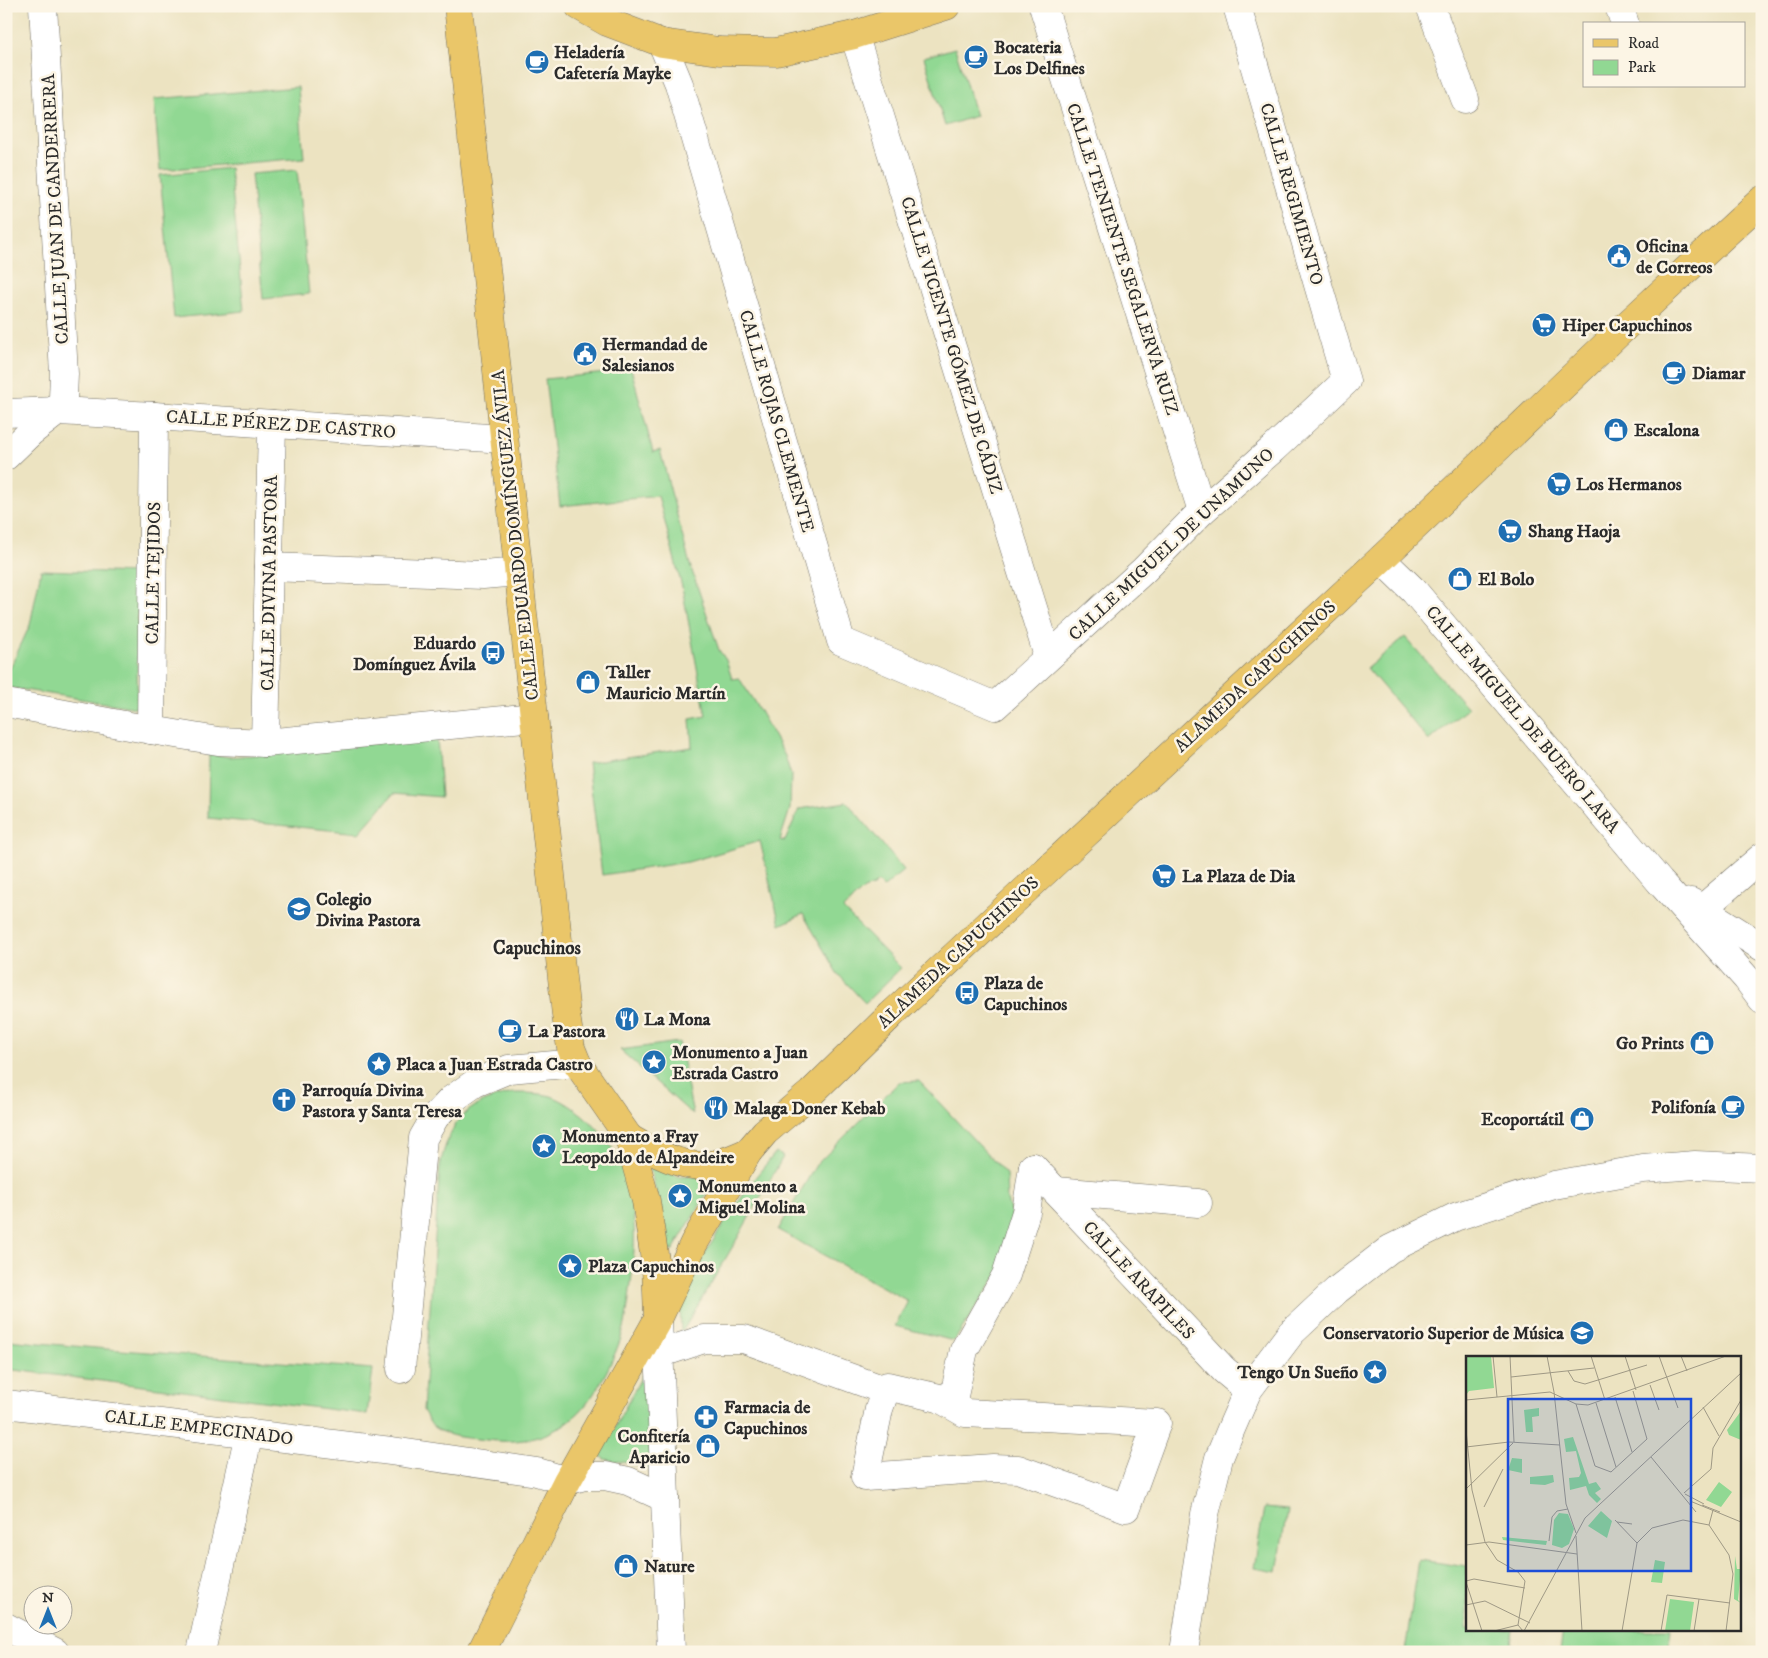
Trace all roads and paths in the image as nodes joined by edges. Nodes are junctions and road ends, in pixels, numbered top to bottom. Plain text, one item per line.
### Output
1 (43, 6) edge
2 (458, 6) edge
3 (579, 6) edge
4 (1043, 6) edge
5 (1237, 6) edge
6 (1430, 6) edge
7 (1619, 6) edge
8 (937, 7) edge
9 (1624, 22) edge
10 (854, 35) junction
11 (662, 43) junction
12 (1465, 99) dead end
13 (1762, 200) edge
14 (1346, 381) joint
15 (58, 411) junction
16 (6, 413) edge
17 (154, 416) junction
18 (272, 424) junction
19 (504, 439) junction
20 (6, 456) edge
21 (1202, 511) junction
22 (1382, 559) junction
23 (268, 567) junction
24 (519, 572) junction
25 (1048, 656) junction
26 (6, 703) edge
27 (995, 706) joint
28 (534, 717) junction
29 (150, 730) junction
30 (265, 743) junction
31 (1762, 857) edge
32 (1660, 882) junction
33 (1702, 909) junction
34 (1762, 947) edge
35 (1757, 988) edge
36 (577, 1063) junction
37 (629, 1138) junction
38 (748, 1152) junction
39 (1762, 1168) edge
40 (1056, 1191) junction
41 (1198, 1203) dead end
42 (658, 1319) junction
43 (659, 1354) junction
44 (401, 1369) dead end
45 (876, 1387) dead end
46 (1248, 1390) junction
47 (6, 1404) edge
48 (952, 1406) junction
49 (248, 1433) junction
50 (567, 1481) junction
51 (665, 1498) junction
52 (6, 1627) edge
53 (55, 1652) edge
54 (201, 1652) edge
55 (481, 1652) edge
56 (671, 1652) edge
57 (1184, 1652) edge

1 - 15 street, CALLE JUAN DE CANDERRERA
2 - 19 main road, CALLE EDUARDO DOMÍNGUEZ ÁVILA
3 - 11 main road
4 - 21 street, CALLE TENIENTE SEGALERVA RUIZ
5 - 14 street, CALLE REGIMIENTO
6 - 12 street
7 - 9 street
8 - 10 main road
10 - 11 main road
10 - 25 street, CALLE VICENTE GÓMEZ DE CÁDIZ
11 - 27 street, CALLE ROJAS CLEMENTE
13 - 22 main road, ALAMEDA CAPUCHINOS
14 - 21 street, CALLE MIGUEL DE UNAMUNO
15 - 16 street, CALLE PÉREZ DE CASTRO
15 - 17 street, CALLE PÉREZ DE CASTRO
15 - 20 street
17 - 18 street, CALLE PÉREZ DE CASTRO
17 - 29 street, CALLE TEJIDOS
18 - 19 street, CALLE PÉREZ DE CASTRO
18 - 23 street, CALLE DIVINA PASTORA
19 - 24 main road, CALLE EDUARDO DOMÍNGUEZ ÁVILA
21 - 25 street, CALLE MIGUEL DE UNAMUNO
22 - 32 street, CALLE MIGUEL DE BUERO LARA
22 - 38 main road, ALAMEDA CAPUCHINOS
23 - 24 street
23 - 30 street, CALLE DIVINA PASTORA
24 - 28 main road, CALLE EDUARDO DOMÍNGUEZ ÁVILA
25 - 27 street, CALLE MIGUEL DE UNAMUNO
26 - 29 street
28 - 30 street
28 - 36 main road, CALLE EDUARDO DOMÍNGUEZ ÁVILA
29 - 30 street
31 - 33 street
32 - 33 street, CALLE MIGUEL DE BUERO LARA
32 - 35 street, CALLE MIGUEL DE BUERO LARA
33 - 34 street, CALLE MIGUEL DE BUERO LARA
36 - 37 main road
36 - 44 street
37 - 38 main road
37 - 42 main road
38 - 42 main road
39 - 46 street
40 - 41 street
40 - 46 street, CALLE ARAPILES
40 - 48 street, CALLE ARAPILES
42 - 43 street
42 - 50 main road
43 - 45 street
43 - 51 street
46 - 57 street
47 - 49 street, CALLE EMPECINADO
48 - 48 street
49 - 50 street, CALLE EMPECINADO
49 - 54 street
50 - 51 street
50 - 55 main road
51 - 56 street
52 - 53 street

